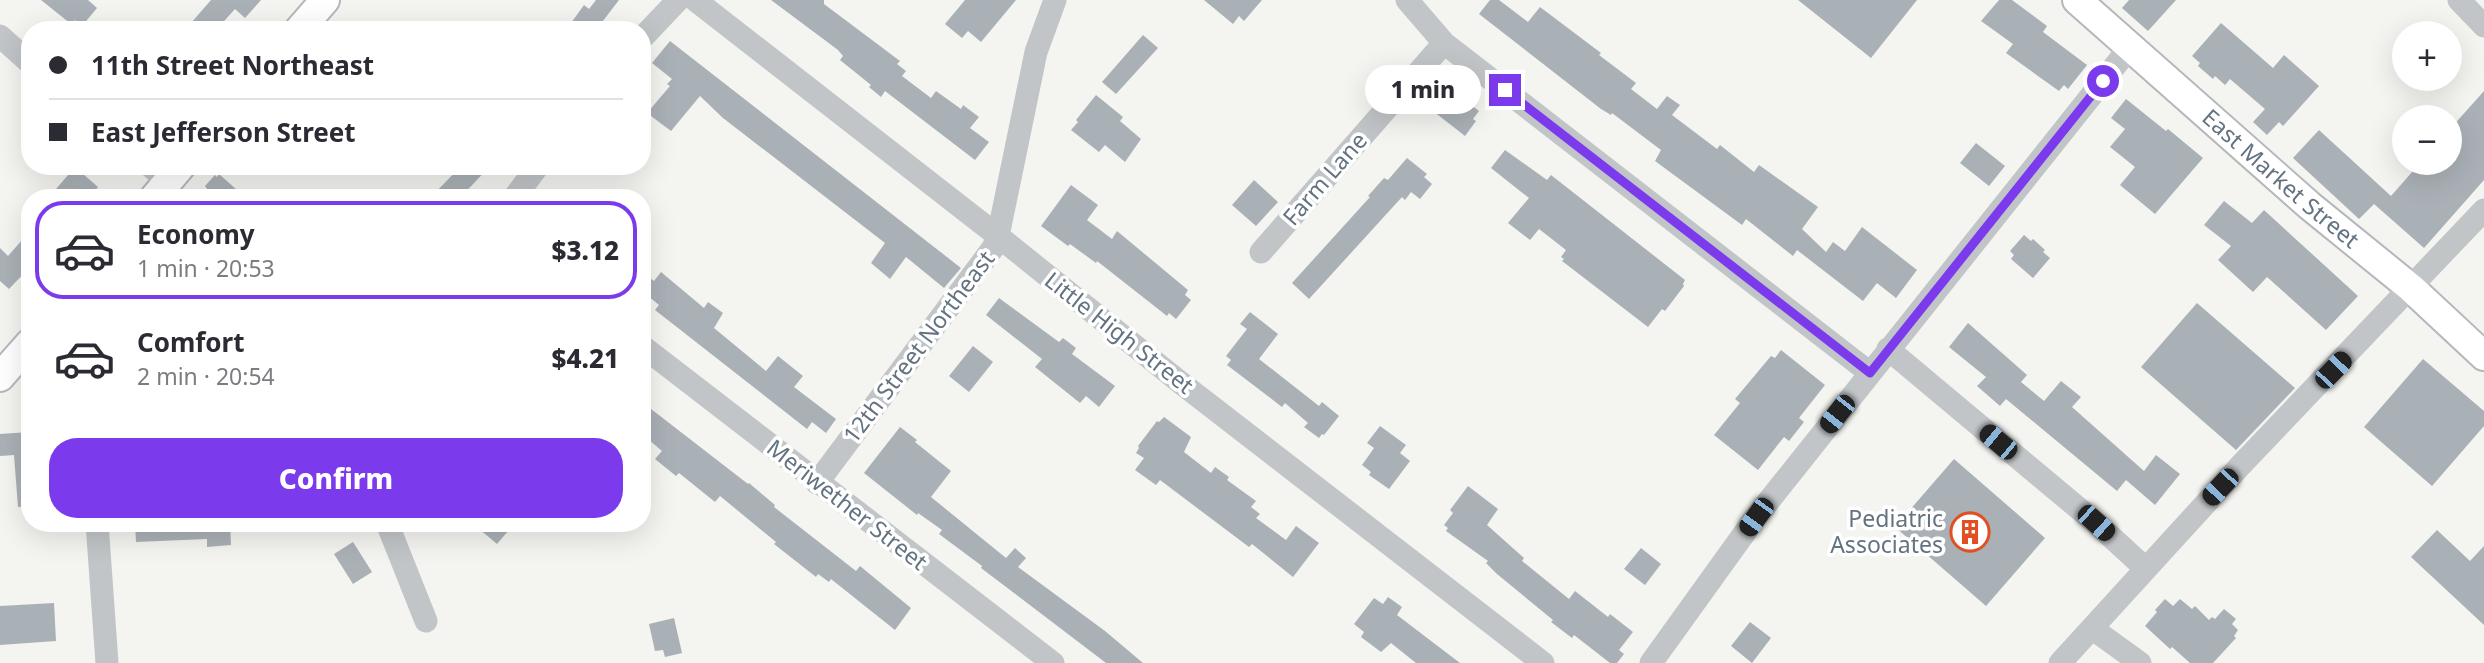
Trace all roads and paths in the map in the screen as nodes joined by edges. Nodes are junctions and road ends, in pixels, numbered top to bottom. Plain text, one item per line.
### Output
1 (325, 0) edge
2 (678, 0) edge
3 (695, 0) edge
4 (1055, 0) edge
5 (1407, 0) edge
6 (2077, 0) edge
7 (2459, 0) edge
8 (307, 21) edge
9 (2484, 26) edge
10 (651, 28) edge
11 (0, 36) edge
12 (1444, 43) junction
13 (2130, 47) junction
14 (21, 55) edge
15 (2484, 209) edge
16 (998, 236) junction
17 (1261, 252) dead end
18 (2412, 288) junction
19 (1888, 349) junction
20 (21, 353) edge
21 (651, 353) edge
22 (2484, 356) edge
23 (1870, 373) junction
24 (0, 377) edge
25 (817, 483) junction
26 (98, 532) edge
27 (391, 532) edge
28 (2145, 568) junction
29 (426, 621) dead end
30 (2093, 629) junction
31 (107, 663) edge
32 (1053, 663) edge
33 (1543, 663) edge
34 (1651, 663) edge
35 (2060, 663) edge
36 (2140, 663) edge

1 - 8 main road
2 - 10 street
3 - 16 street, Little High Street
4 - 16 street, 12th Street Northeast
5 - 12 street
6 - 13 main road, East Market Street
7 - 9 street
11 - 14 street
12 - 17 street, Farm Lane
12 - 23 street
13 - 18 main road, East Market Street
13 - 19 street
15 - 18 street
16 - 25 street, 12th Street Northeast
16 - 33 street, Little High Street
18 - 22 main road, East Market Street
18 - 28 street
19 - 23 street
19 - 28 street
20 - 24 main road
21 - 25 street, Meriwether Street
23 - 34 street
25 - 32 street, Meriwether Street
26 - 31 street
27 - 29 street
28 - 30 street
30 - 35 street
30 - 36 street

